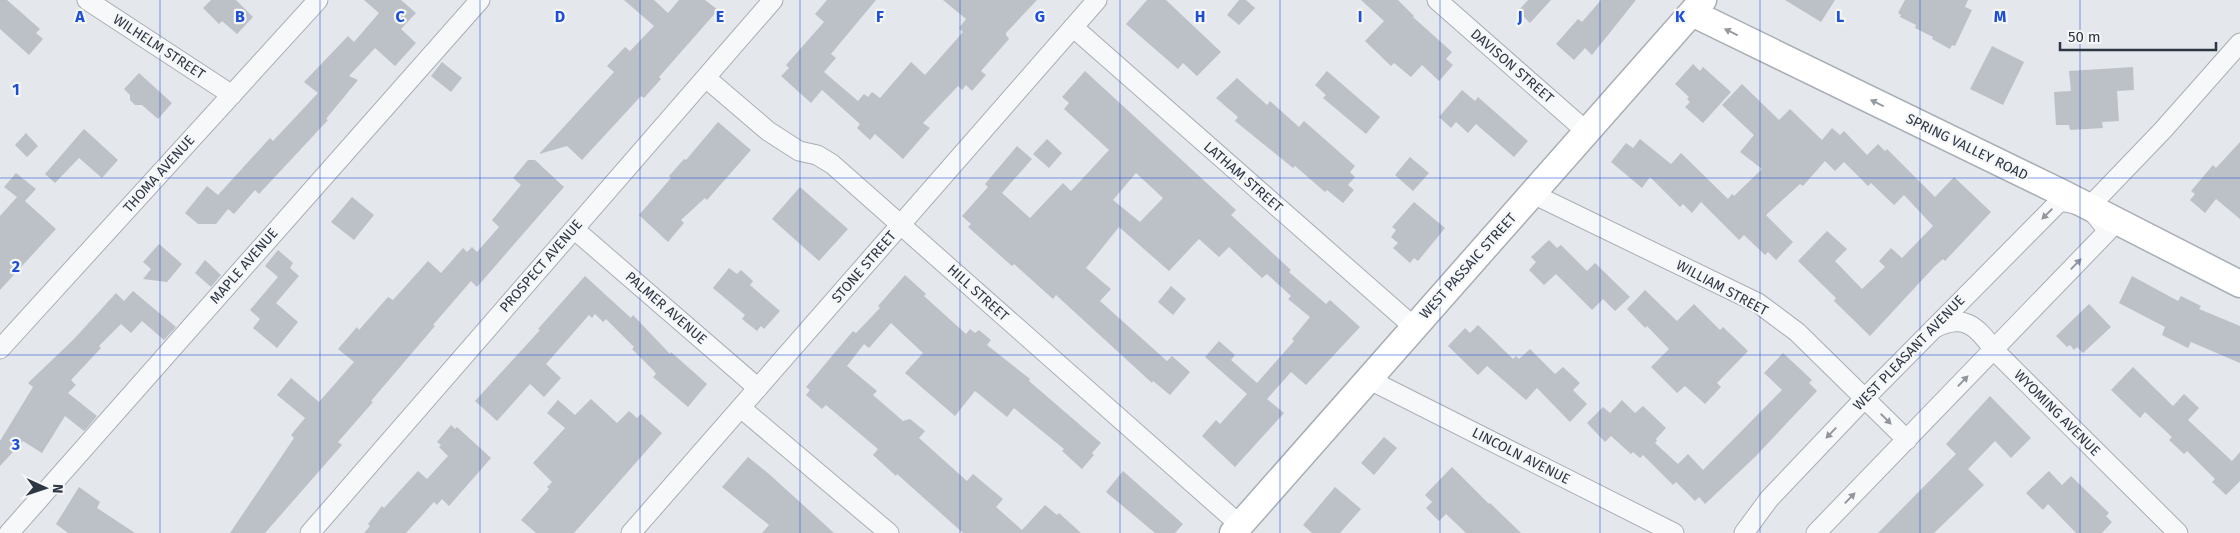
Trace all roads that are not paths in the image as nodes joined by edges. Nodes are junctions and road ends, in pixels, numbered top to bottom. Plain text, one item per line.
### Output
1 (87, 0) edge
2 (318, 0) edge
3 (480, 0) edge
4 (773, 0) edge
5 (1097, 0) edge
6 (1437, 0) edge
7 (1698, 6) edge
8 (1073, 28) junction
9 (2240, 43) edge
10 (706, 78) junction
11 (232, 95) junction
12 (1587, 132) junction
13 (1533, 194) junction
14 (2089, 207) junction
15 (901, 224) junction
16 (574, 229) junction
17 (2240, 284) edge
18 (1414, 327) junction
19 (1928, 332) junction
20 (0, 348) edge
21 (1994, 350) junction
22 (1368, 379) junction
23 (758, 388) junction
24 (1865, 398) junction
25 (740, 408) junction
26 (1907, 440) junction
27 (1237, 529) edge
28 (9, 533) edge
29 (310, 533) edge
30 (631, 533) edge
31 (888, 533) edge
32 (1674, 533) edge
33 (1744, 533) edge
34 (1816, 533) edge
35 (2178, 533) edge

1 - 11 street, WILHELM STREET
2 - 11 street, THOMA AVENUE
3 - 28 street, MAPLE AVENUE
4 - 10 street, PROSPECT AVENUE
5 - 8 street, STONE STREET
6 - 12 street, DAVISON STREET
7 - 12 main road, WEST PASSAIC STREET
14 -> 7 main road, SPRING VALLEY ROAD
8 - 15 street, STONE STREET
8 - 18 street, LATHAM STREET
9 - 14 street
10 - 15 street, HILL STREET
10 - 16 street, PROSPECT AVENUE
11 - 20 street, THOMA AVENUE
12 - 13 main road, WEST PASSAIC STREET
13 - 18 main road, WEST PASSAIC STREET
13 - 24 street, WILLIAM STREET
14 - 17 main road, SPRING VALLEY ROAD
14 -> 19 street, WEST PLEASANT AVENUE
21 -> 14 street
15 - 23 street, STONE STREET
15 - 27 street, HILL STREET
16 - 23 street, PALMER AVENUE
16 - 29 street, PROSPECT AVENUE
18 - 22 main road, WEST PASSAIC STREET
19 - 21 street, WYOMING AVENUE
19 - 24 street, WEST PLEASANT AVENUE
26 -> 21 street
21 - 35 street, WYOMING AVENUE
22 - 27 main road, WEST PASSAIC STREET
22 - 32 street, LINCOLN AVENUE
23 - 25 street, STONE STREET
24 -> 26 street, WILLIAM STREET
24 -> 33 street, WEST PLEASANT AVENUE
25 - 30 street, STONE STREET
25 - 31 street
34 -> 26 street

